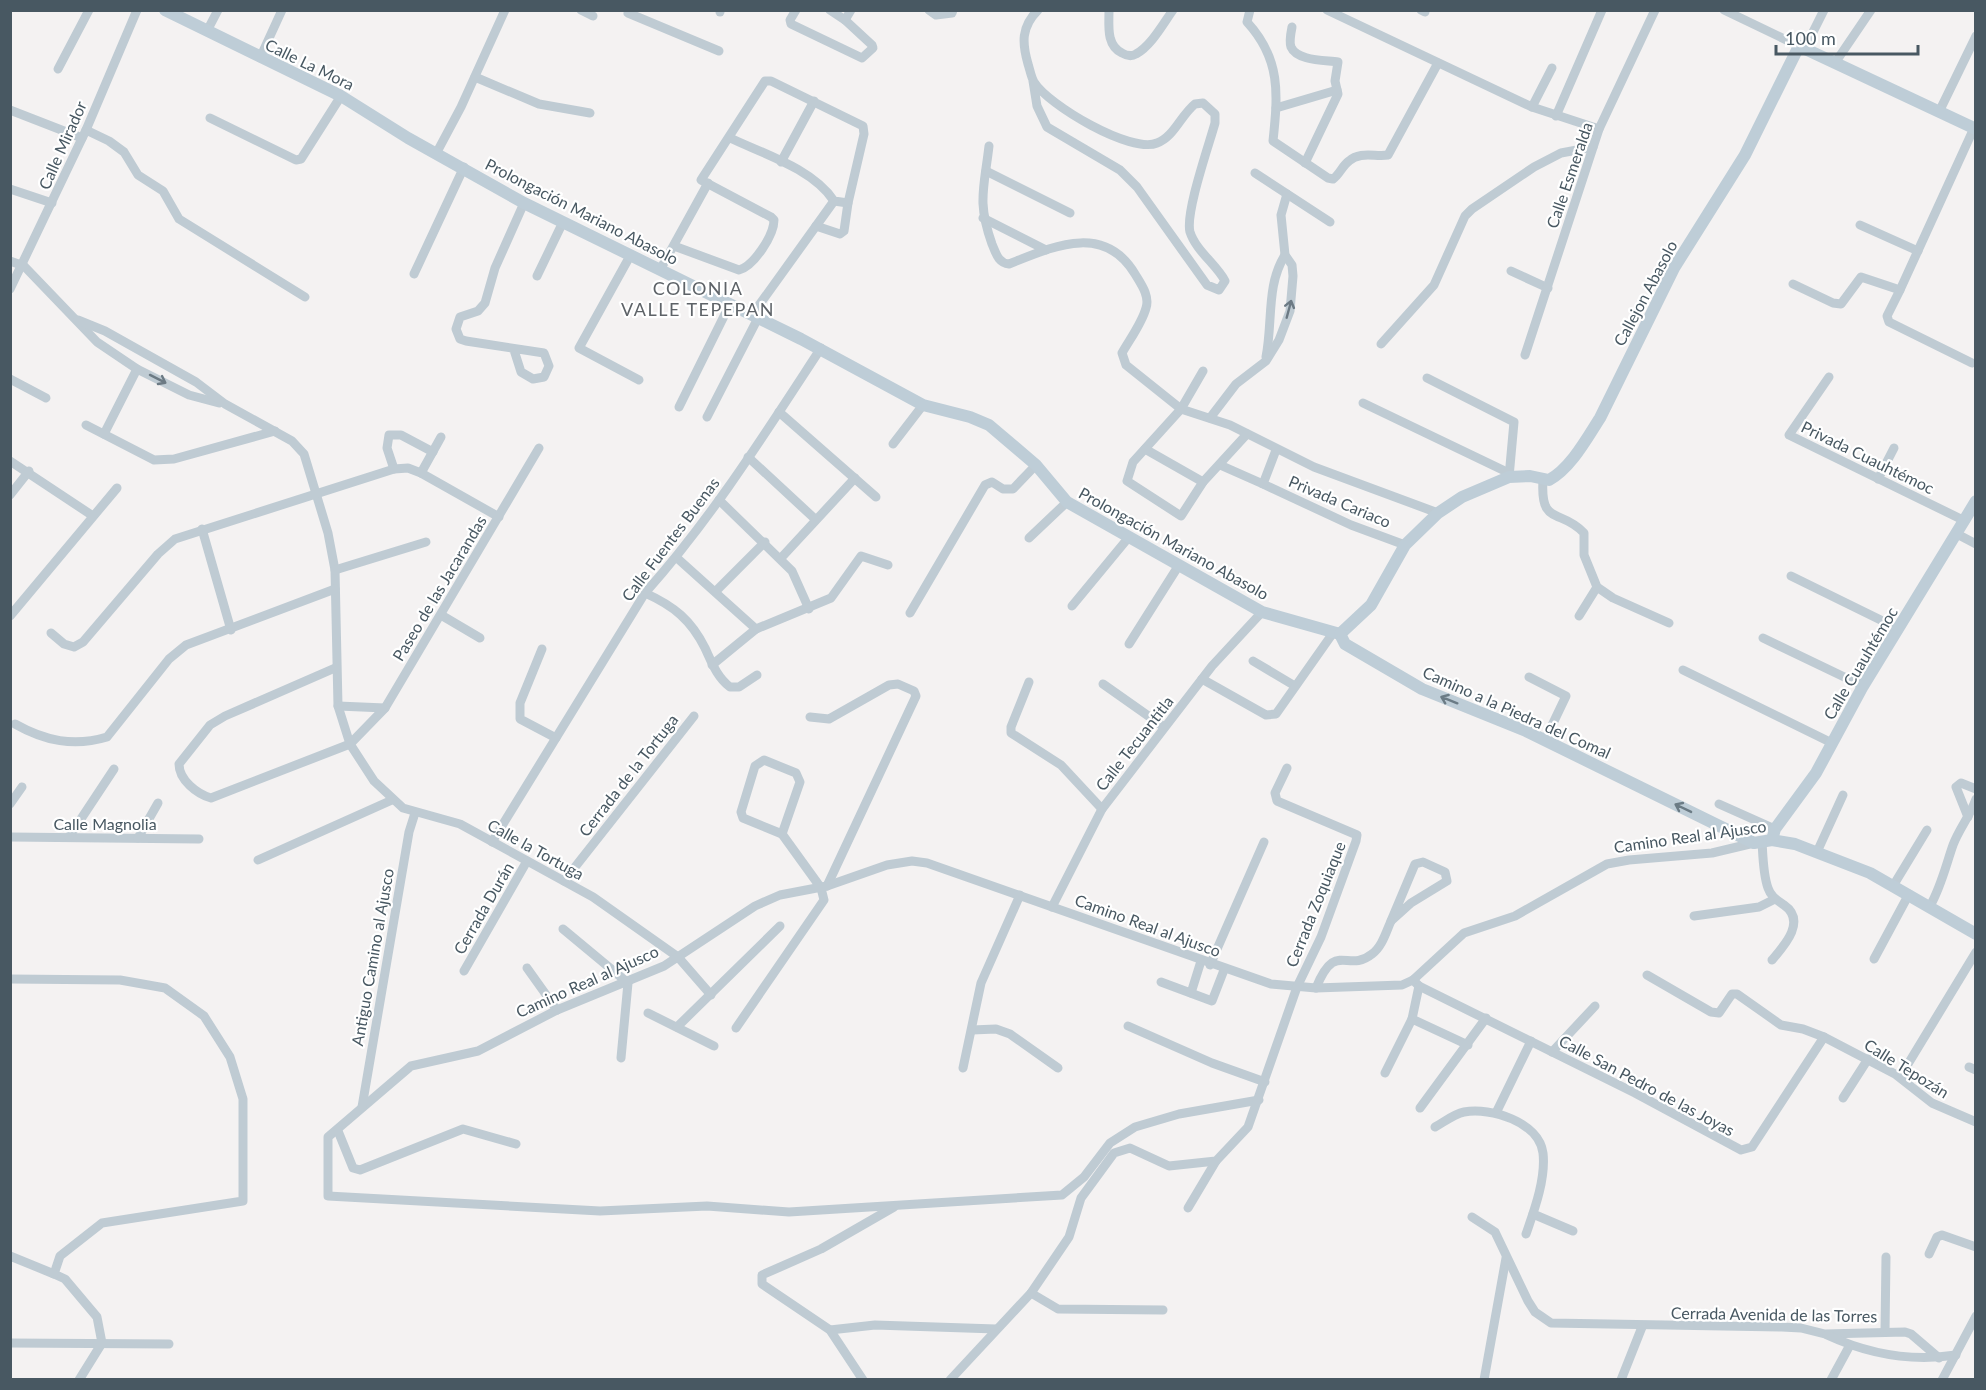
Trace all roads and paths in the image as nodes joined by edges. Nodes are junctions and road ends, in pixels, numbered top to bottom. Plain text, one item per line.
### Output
1 (89, 10) edge
2 (136, 10) edge
3 (165, 10) edge
4 (218, 10) edge
5 (282, 10) edge
6 (505, 10) edge
7 (580, 10) edge
8 (629, 10) edge
9 (796, 10) edge
10 (830, 10) edge
11 (851, 10) edge
12 (929, 10) edge
13 (953, 10) edge
14 (1038, 10) edge
15 (1109, 10) edge
16 (1173, 10) edge
17 (1251, 10) edge
18 (1327, 10) edge
19 (1602, 10) edge
20 (1655, 10) edge
21 (1724, 10) edge
22 (1824, 10) edge
23 (1871, 10) edge
24 (593, 16) dead end
25 (845, 20) junction
26 (1292, 27) dead end
27 (207, 31) junction
28 (1976, 36) edge
29 (1802, 47) junction
30 (719, 51) dead end
31 (260, 57) junction
32 (1438, 63) junction
33 (1835, 63) junction
34 (1552, 68) dead end
35 (58, 69) dead end
36 (476, 77) junction
37 (1033, 81) junction
38 (1337, 90) junction
39 (341, 96) junction
40 (814, 101) junction
41 (1532, 107) junction
42 (1276, 108) junction
43 (10, 110) edge
44 (1939, 112) junction
45 (590, 113) dead end
46 (1556, 116) junction
47 (210, 118) dead end
48 (1975, 128) edge
49 (1599, 129) junction
50 (84, 134) junction
51 (730, 138) junction
52 (989, 146) dead end
53 (1593, 147) junction
54 (437, 152) junction
55 (781, 162) junction
56 (1305, 163) junction
57 (464, 168) junction
58 (986, 171) junction
59 (1255, 173) dead end
60 (708, 183) junction
61 (10, 189) edge
62 (1287, 194) junction
63 (834, 201) junction
64 (52, 203) junction
65 (524, 203) junction
66 (848, 203) junction
67 (1070, 213) dead end
68 (983, 218) junction
69 (563, 222) junction
70 (1330, 222) dead end
71 (1860, 225) dead end
72 (816, 226) junction
73 (674, 246) junction
74 (1046, 249) junction
75 (1918, 251) junction
76 (1285, 255) junction
77 (630, 256) junction
78 (10, 261) edge
79 (21, 264) junction
80 (660, 270) junction
81 (1511, 271) dead end
82 (414, 274) dead end
83 (537, 276) dead end
84 (1793, 284) dead end
85 (1548, 288) junction
86 (10, 289) edge
87 (1900, 290) junction
88 (304, 297) dead end
89 (730, 304) junction
90 (755, 316) junction
91 (78, 320) junction
92 (1381, 344) dead end
93 (821, 348) junction
94 (514, 350) dead end
95 (1526, 355) dead end
96 (1266, 361) junction
97 (1972, 363) dead end
98 (137, 369) junction
99 (1203, 371) dead end
100 (1829, 377) dead end
101 (1427, 378) dead end
102 (10, 379) edge
103 (639, 380) dead end
104 (46, 398) dead end
105 (1363, 403) dead end
106 (225, 404) junction
107 (923, 405) junction
108 (679, 407) dead end
109 (1181, 409) junction
110 (779, 412) junction
111 (707, 417) dead end
112 (1210, 418) junction
113 (86, 425) dead end
114 (275, 431) junction
115 (104, 434) junction
116 (1246, 434) junction
117 (441, 437) dead end
118 (893, 444) dead end
119 (539, 448) dead end
120 (1894, 448) dead end
121 (1145, 449) junction
122 (1276, 450) junction
123 (433, 452) junction
124 (748, 457) junction
125 (10, 461) edge
126 (1036, 465) junction
127 (1220, 465) junction
128 (394, 469) junction
129 (30, 471) junction
130 (421, 473) junction
131 (1509, 475) junction
132 (855, 478) junction
133 (1878, 479) junction
134 (1543, 480) junction
135 (1203, 482) junction
136 (1263, 484) junction
137 (117, 488) dead end
138 (316, 493) junction
139 (10, 495) edge
140 (876, 497) dead end
141 (719, 500) junction
142 (1976, 501) edge
143 (1066, 502) junction
144 (1438, 513) junction
145 (93, 516) junction
146 (499, 517) junction
147 (815, 519) junction
148 (1965, 521) junction
149 (202, 530) junction
150 (1957, 534) junction
151 (1129, 537) junction
152 (1029, 538) dead end
153 (765, 542) junction
154 (426, 543) dead end
155 (1976, 544) edge
156 (1405, 545) junction
157 (677, 558) junction
158 (781, 558) junction
159 (1179, 564) junction
160 (888, 565) dead end
161 (335, 570) junction
162 (1791, 576) dead end
163 (1597, 587) junction
164 (335, 589) junction
165 (716, 591) junction
166 (645, 593) junction
167 (1072, 606) dead end
168 (809, 609) junction
169 (1262, 612) junction
170 (910, 613) dead end
171 (441, 615) junction
172 (10, 616) edge
173 (1579, 616) dead end
174 (1669, 623) dead end
175 (756, 629) junction
176 (1899, 629) junction
177 (231, 630) junction
178 (51, 633) dead end
179 (1336, 633) junction
180 (480, 638) dead end
181 (1763, 638) dead end
182 (1129, 644) dead end
183 (543, 649) dead end
184 (1253, 661) dead end
185 (712, 665) junction
186 (336, 669) junction
187 (1683, 670) dead end
188 (757, 675) dead end
189 (1529, 677) dead end
190 (1202, 679) junction
191 (1029, 682) dead end
192 (1103, 684) dead end
193 (1295, 686) junction
194 (1863, 686) junction
195 (338, 706) junction
196 (385, 708) junction
197 (694, 716) dead end
198 (810, 717) dead end
199 (15, 724) dead end
200 (1164, 727) junction
201 (556, 738) junction
202 (1545, 740) junction
203 (1832, 743) junction
204 (350, 744) junction
205 (1287, 768) dead end
206 (114, 769) dead end
207 (22, 787) dead end
208 (1976, 789) edge
209 (1843, 795) dead end
210 (1976, 799) edge
211 (392, 800) junction
212 (158, 803) dead end
213 (10, 804) edge
214 (1719, 804) dead end
215 (1102, 808) junction
216 (415, 813) junction
217 (1968, 817) junction
218 (1927, 830) dead end
219 (782, 834) junction
220 (10, 837) edge
221 (69, 837) junction
222 (138, 838) junction
223 (199, 838) dead end
224 (1766, 838) junction
225 (492, 842) junction
226 (1264, 842) dead end
227 (1817, 852) junction
228 (258, 860) dead end
229 (527, 861) junction
230 (564, 881) junction
231 (1893, 886) junction
232 (824, 887) junction
233 (1909, 894) junction
234 (1020, 896) junction
235 (1775, 899) junction
236 (1930, 906) junction
237 (1052, 907) junction
238 (1694, 916) dead end
239 (1391, 921) junction
240 (780, 926) dead end
241 (563, 929) dead end
242 (1976, 934) edge
243 (1976, 952) edge
244 (678, 957) junction
245 (1874, 959) dead end
246 (1772, 960) dead end
247 (1205, 963) junction
248 (527, 968) dead end
249 (1224, 970) junction
250 (464, 971) dead end
251 (1647, 975) dead end
252 (10, 979) edge
253 (1161, 982) dead end
254 (628, 983) junction
255 (1416, 983) junction
256 (1297, 987) junction
257 (1316, 988) junction
258 (1191, 993) junction
259 (711, 995) junction
260 (1595, 1006) dead end
261 (557, 1010) junction
262 (648, 1013) dead end
263 (1412, 1018) junction
264 (1486, 1018) junction
265 (1128, 1026) dead end
266 (677, 1027) junction
267 (736, 1028) dead end
268 (972, 1030) junction
269 (1824, 1037) junction
270 (1531, 1041) junction
271 (1468, 1045) junction
272 (714, 1046) dead end
273 (1552, 1052) junction
274 (621, 1058) dead end
275 (1868, 1059) junction
276 (1908, 1064) dead end
277 (963, 1068) dead end
278 (1058, 1068) dead end
279 (1386, 1073) dead end
280 (1265, 1082) junction
281 (1843, 1098) dead end
282 (1259, 1100) junction
283 (362, 1107) junction
284 (1420, 1108) dead end
285 (1496, 1113) junction
286 (1976, 1122) edge
287 (1435, 1126) dead end
288 (338, 1131) junction
289 (516, 1144) dead end
290 (1216, 1161) junction
291 (896, 1206) junction
292 (1188, 1208) dead end
293 (1533, 1214) junction
294 (1472, 1217) dead end
295 (1573, 1231) dead end
296 (1526, 1234) dead end
297 (1976, 1247) edge
298 (1929, 1254) dead end
299 (10, 1256) edge
300 (1886, 1257) dead end
301 (1506, 1258) junction
302 (54, 1274) junction
303 (1031, 1293) junction
304 (1163, 1310) dead end
305 (1976, 1316) edge
306 (1642, 1327) junction
307 (996, 1329) junction
308 (830, 1330) junction
309 (1885, 1332) junction
310 (1825, 1334) junction
311 (10, 1343) edge
312 (102, 1343) junction
313 (169, 1344) dead end
314 (1850, 1345) junction
315 (1956, 1356) junction
316 (1938, 1358) junction
317 (79, 1380) edge
318 (863, 1380) edge
319 (950, 1380) edge
320 (1484, 1380) edge
321 (1621, 1380) edge
322 (1831, 1380) edge
323 (1942, 1380) edge

1 - 35 street
2 - 50 street, Calle Mirador
3 - 27 street, Calle La Mora
4 - 27 street
5 - 31 street
6 - 36 street
7 - 24 street
8 - 30 street
9 - 25 street
10 - 25 street
11 - 25 street
12 - 13 street
14 - 37 street
15 - 16 street
17 - 42 street
18 - 32 street
19 - 46 street
20 - 49 street, Calle Esmeralda
21 - 29 street
22 - 29 street
23 - 33 street
26 - 38 street
27 - 31 street, Calle La Mora
28 - 44 street
29 - 33 street
29 - 134 street, Callejon Abasolo
31 - 39 street, Calle La Mora
32 - 41 street
32 - 56 street
33 - 44 street
34 - 41 street
36 - 45 street
36 - 54 street
37 - 37 street
38 - 42 street
38 - 56 street
39 - 47 street
39 - 54 street, Calle La Mora
40 - 51 street
40 - 55 street
40 - 66 street
41 - 46 street
42 - 56 street
43 - 50 street
44 - 48 street
46 - 49 street
48 - 75 street
49 - 53 street, Calle Esmeralda
50 - 64 street, Calle Mirador
50 - 88 street
51 - 55 street
51 - 60 street
52 - 58 street
53 - 85 street, Calle Esmeralda
53 - 92 street
54 - 57 street, Prolongación Mariano Abasolo
55 - 63 street
57 - 65 street, Prolongación Mariano Abasolo
57 - 82 street
58 - 67 street
58 - 68 street
59 - 62 street
60 - 73 street
60 - 73 street
61 - 64 street
62 - 70 street
62 - 76 street
63 - 66 street
63 - 72 street
64 - 79 street, Calle Mirador
65 - 69 street, Prolongación Mariano Abasolo
65 - 94 street
66 - 72 street
68 - 74 street
68 - 74 street
69 - 77 street, Prolongación Mariano Abasolo
69 - 83 street
71 - 75 street
72 - 90 street
73 - 80 street
74 - 109 street, Privada Cariaco
75 - 87 street
76 - 96 street
96 -> 76 street
77 - 80 street, Prolongación Mariano Abasolo
77 - 103 street
78 - 79 street
79 - 86 street, Calle Mirador
79 - 91 street
80 - 89 street, Prolongación Mariano Abasolo
81 - 85 street
84 - 87 street
85 - 95 street, Calle Esmeralda
87 - 97 street
89 - 90 street, Prolongación Mariano Abasolo
89 - 108 street
90 - 93 street, Prolongación Mariano Abasolo
90 - 111 street
91 - 98 street
91 - 106 street
93 - 107 street, Prolongación Mariano Abasolo
93 - 110 street, Calle Fuentes Buenas
96 - 112 street
98 -> 106 street
98 - 115 street
99 - 109 street
100 - 133 street, Privada Cuauhtémoc
101 - 131 street
102 - 104 street
105 - 131 street
106 - 114 street, Calle la Tortuga
107 - 118 street
107 - 126 street, Prolongación Mariano Abasolo
109 - 112 street, Privada Cariaco
109 - 121 street
110 - 124 street, Calle Fuentes Buenas
110 - 132 street
112 - 116 street, Privada Cariaco
113 - 115 street
114 - 115 street
114 - 138 street, Calle la Tortuga
116 - 122 street, Privada Cariaco
116 - 127 street
117 - 123 street
119 - 146 street
120 - 133 street
121 - 135 street
121 - 135 street
122 - 136 street, Privada Cariaco
122 - 144 street, Privada Cariaco
123 - 128 street
123 - 130 street
124 - 141 street, Calle Fuentes Buenas
124 - 147 street
125 - 129 street
126 - 143 street, Prolongación Mariano Abasolo
126 - 170 street
127 - 135 street
127 - 136 street
128 - 130 street, Paseo de las Jacarandas
128 - 138 street, Paseo de las Jacarandas
129 - 139 street
129 - 145 street
130 - 146 street, Paseo de las Jacarandas
131 - 134 street
131 - 144 street
132 - 140 street
132 - 147 street
133 - 148 street, Privada Cuauhtémoc
134 - 163 street
136 - 156 street, Privada Cariaco
137 - 145 street
138 - 149 street, Paseo de las Jacarandas
138 - 161 street, Calle la Tortuga
141 - 153 street
141 - 157 street, Calle Fuentes Buenas
142 - 148 street, Calle Cuauhtémoc
143 - 151 street, Prolongación Mariano Abasolo
143 - 152 street
144 - 156 street
145 - 172 street
146 - 171 street, Paseo de las Jacarandas
147 - 158 street
148 - 150 street, Calle Cuauhtémoc
149 - 177 street
149 - 178 street, Paseo de las Jacarandas
150 - 155 street
150 - 176 street, Calle Cuauhtémoc
151 - 159 street, Prolongación Mariano Abasolo
151 - 167 street
153 - 158 street
153 - 165 street
154 - 161 street
156 - 179 street
157 - 165 street
157 - 166 street, Calle Fuentes Buenas
158 - 168 street
159 - 169 street, Prolongación Mariano Abasolo
159 - 182 street
160 - 168 street
161 - 164 street, Calle la Tortuga
162 - 176 street
163 - 173 street
163 - 174 street
164 - 177 street
164 - 186 street, Calle la Tortuga
165 - 175 street
166 - 185 street
166 - 201 street, Calle Fuentes Buenas
168 - 175 street
169 - 179 street, Prolongación Mariano Abasolo
169 - 190 street, Calle Tecuantitla
171 - 180 street
171 - 196 street, Paseo de las Jacarandas
175 - 185 street
176 - 194 street, Calle Cuauhtémoc
177 - 199 street
179 - 193 street
202 -> 179 street, Camino a la Piedra del Comal
181 - 194 street
183 - 201 street
184 - 193 street
185 - 188 street
186 - 195 street, Calle la Tortuga
186 - 204 street
187 - 203 street
189 - 202 street
190 - 193 street
190 - 200 street, Calle Tecuantitla
191 - 215 street
192 - 200 street
194 - 203 street, Calle Cuauhtémoc
195 - 196 street
195 - 204 street, Calle la Tortuga
196 - 204 street, Paseo de las Jacarandas
197 - 230 street, Cerrada de la Tortuga
198 - 232 street
200 - 215 street, Calle Tecuantitla
201 - 225 street, Calle Fuentes Buenas
224 -> 202 street, Camino a la Piedra del Comal
203 - 224 street, Calle Cuauhtémoc
204 - 211 street, Calle la Tortuga
205 - 256 street, Cerrada Zoquiaque
206 - 221 street
207 - 213 street
208 - 217 street
209 - 227 street
210 - 217 street
211 - 216 street, Calle la Tortuga
211 - 228 street
212 - 222 street
214 - 224 street
215 - 237 street, Calle Tecuantitla
216 - 225 street, Calle la Tortuga
216 - 283 street, Antiguo Camino al Ajusco
217 - 236 street
218 - 231 street
219 - 219 street
219 - 232 street
220 - 221 street, Calle Magnolia
221 - 222 street, Calle Magnolia
222 - 223 street, Calle Magnolia
224 - 227 street, Camino Real al Ajusco
224 - 235 street
224 - 255 street, Camino Real al Ajusco
225 - 229 street, Calle la Tortuga
226 - 247 street
227 - 231 street, Camino Real al Ajusco
229 - 230 street, Calle la Tortuga
229 - 250 street, Cerrada Durán
230 - 244 street, Calle la Tortuga
231 - 233 street, Camino Real al Ajusco
232 - 234 street, Camino Real al Ajusco
232 - 244 street, Camino Real al Ajusco
232 - 267 street
233 - 236 street, Camino Real al Ajusco
233 - 245 street
234 - 237 street, Camino Real al Ajusco
234 - 268 street
235 - 238 street
235 - 246 street
236 - 242 street, Camino Real al Ajusco
237 - 247 street, Camino Real al Ajusco
239 - 239 street
239 - 257 street
240 - 259 street
241 - 254 street
243 - 276 street
244 - 254 street, Camino Real al Ajusco
244 - 259 street, Calle la Tortuga
247 - 249 street, Camino Real al Ajusco
247 - 258 street
248 - 261 street
249 - 256 street, Camino Real al Ajusco
249 - 258 street
251 - 269 street, Calle Tepozán
252 - 302 street
253 - 258 street
254 - 261 street, Camino Real al Ajusco
254 - 274 street
255 - 257 street, Camino Real al Ajusco
255 - 263 street
255 - 264 street, Calle San Pedro de las Joyas
256 - 257 street, Camino Real al Ajusco
256 - 280 street, Cerrada Zoquiaque
259 - 266 street
260 - 273 street
261 - 283 street, Camino Real al Ajusco
262 - 266 street
263 - 271 street
263 - 279 street
264 - 270 street, Calle San Pedro de las Joyas
264 - 271 street
265 - 280 street
266 - 272 street
268 - 277 street
268 - 278 street
269 - 273 street, Calle San Pedro de las Joyas
269 - 275 street, Calle Tepozán
270 - 273 street, Calle San Pedro de las Joyas
270 - 285 street
271 - 284 street
275 - 281 street
275 - 286 street, Calle Tepozán
280 - 282 street, Cerrada Zoquiaque
282 - 290 street, Cerrada Zoquiaque
282 - 291 street
283 - 288 street, Camino Real al Ajusco
285 - 287 street
285 - 293 street
288 - 289 street
288 - 291 street, Camino Real al Ajusco
290 - 292 street, Cerrada Zoquiaque
290 - 303 street
291 - 308 street
293 - 295 street
293 - 296 street
294 - 301 street
297 - 298 street
299 - 302 street
300 - 309 street
301 - 306 street, Cerrada Avenida de las Torres
301 - 320 street
302 - 312 street
303 - 304 street
303 - 307 street
305 - 315 street
306 - 310 street, Cerrada Avenida de las Torres
306 - 321 street
307 - 308 street
307 - 319 street
308 - 318 street
309 - 310 street, Cerrada Avenida de las Torres
309 - 316 street, Cerrada Avenida de las Torres
310 - 314 street
311 - 312 street
312 - 313 street
312 - 317 street
314 - 316 street
314 - 322 street
315 - 316 street
315 - 323 street

